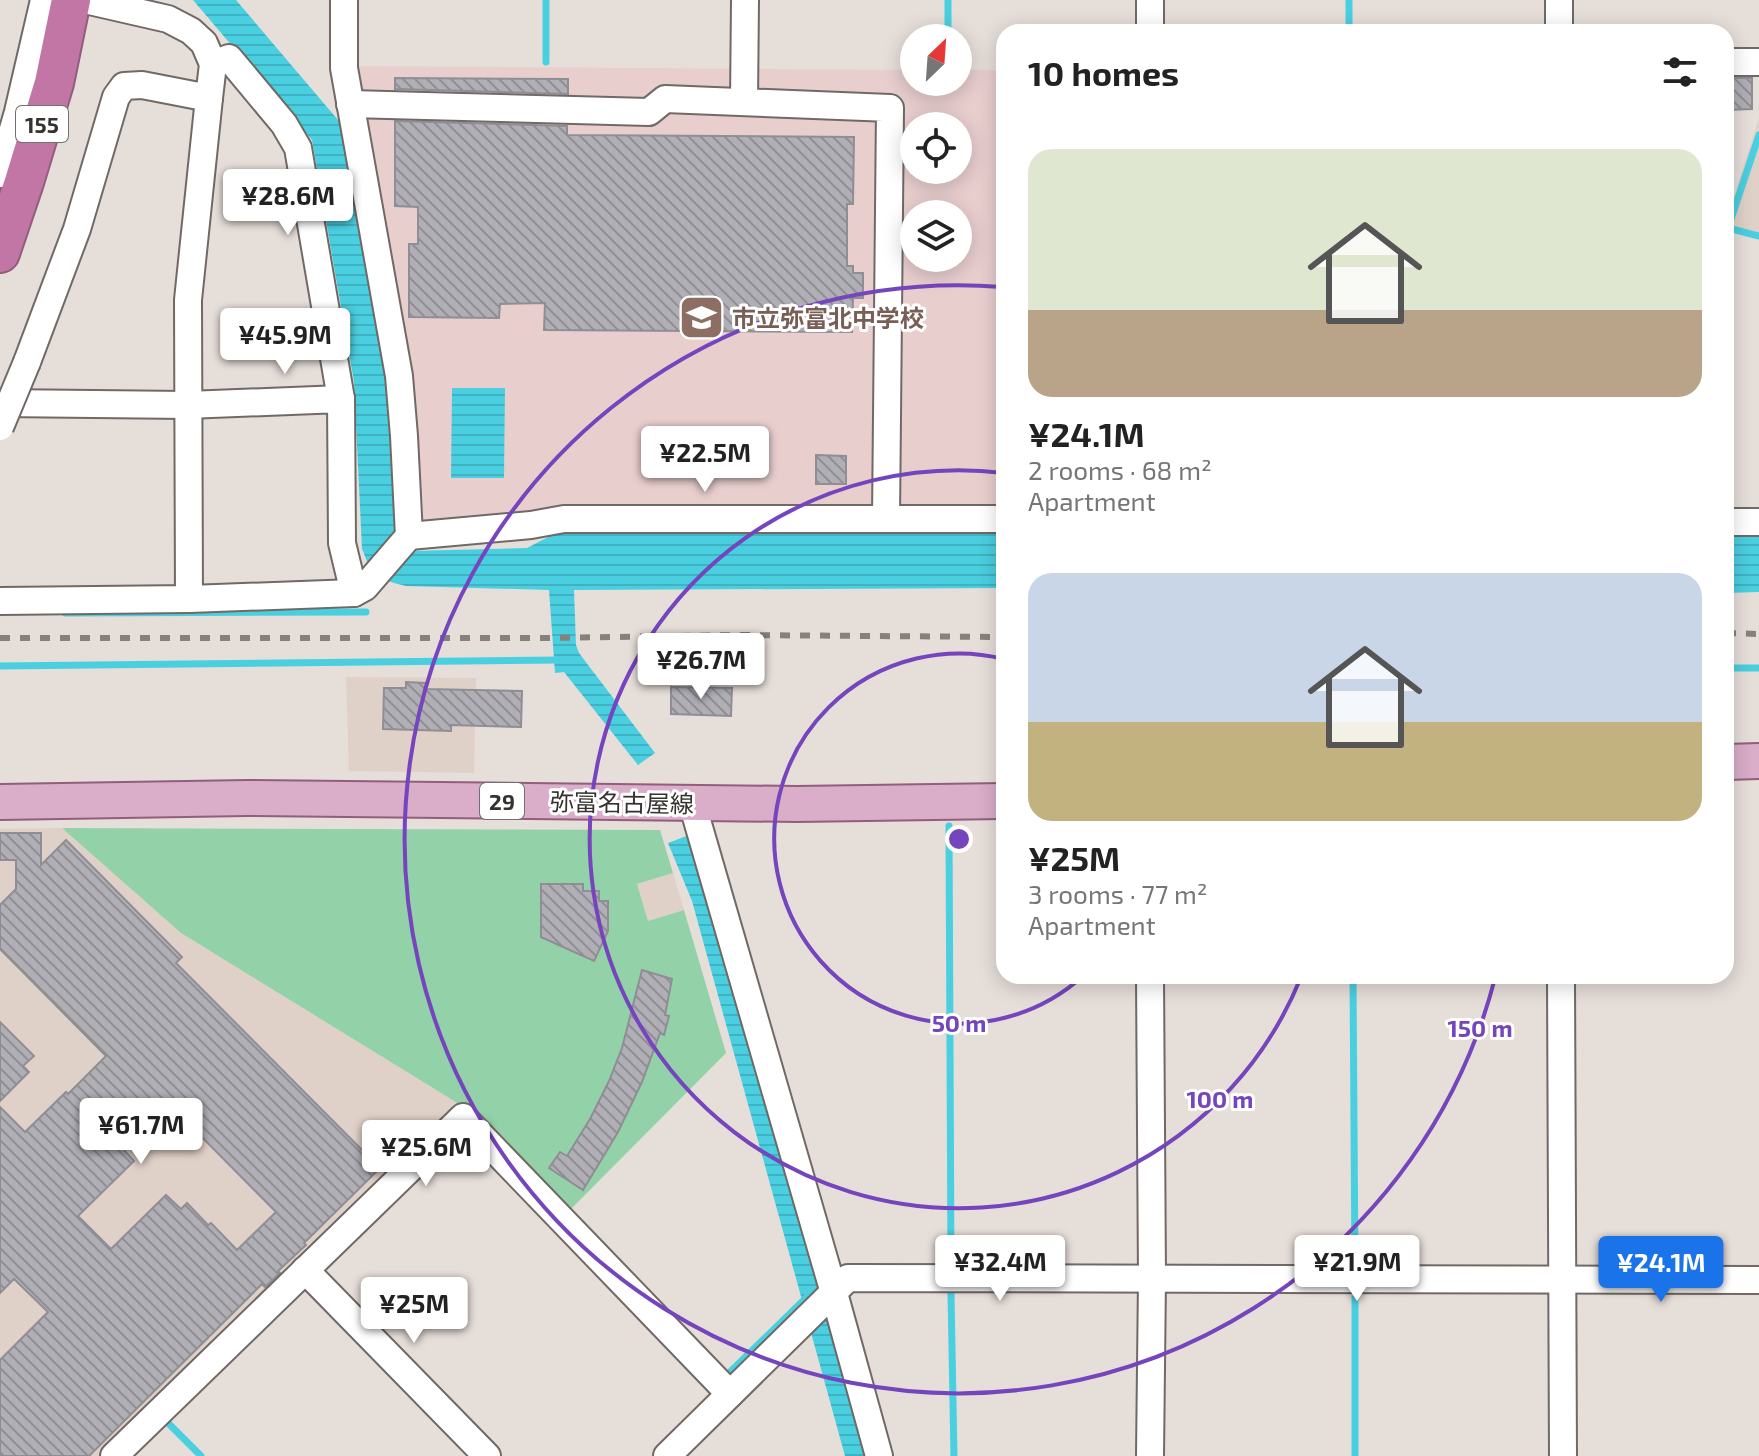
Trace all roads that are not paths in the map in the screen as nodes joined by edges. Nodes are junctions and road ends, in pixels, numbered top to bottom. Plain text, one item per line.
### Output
1 (44, 0) edge
2 (71, 0) edge
3 (85, 0) edge
4 (344, 0) edge
5 (745, 0) edge
6 (1150, 0) edge
7 (1559, 0) edge
8 (1150, 24) edge
9 (1559, 24) edge
10 (1734, 62) edge
11 (1759, 62) edge
12 (213, 64) junction
13 (744, 90) junction
14 (209, 98) junction
15 (350, 104) junction
16 (0, 174) edge
17 (2, 249) edge
18 (341, 399) junction
19 (0, 403) edge
20 (187, 405) junction
21 (0, 427) edge
22 (886, 519) junction
23 (996, 519) edge
24 (1734, 522) edge
25 (1759, 522) edge
26 (407, 538) junction
27 (362, 587) junction
28 (189, 599) junction
29 (0, 601) edge
30 (1759, 761) edge
31 (1734, 762) edge
32 (996, 801) edge
33 (0, 802) edge
34 (692, 803) junction
35 (1150, 984) edge
36 (1561, 984) edge
37 (305, 1270) junction
38 (1152, 1278) junction
39 (1563, 1278) junction
40 (1759, 1280) edge
41 (830, 1296) junction
42 (730, 1394) junction
43 (114, 1456) edge
44 (487, 1456) edge
45 (667, 1456) edge
46 (879, 1456) edge
47 (1150, 1456) edge
48 (1563, 1456) edge

1 - 16 street
2 - 17 highway, 155
3 - 12 street
4 - 15 street
5 - 13 street
6 - 8 street
7 - 9 street
10 - 11 street
12 - 14 street
12 - 18 street
13 - 15 street
13 - 22 street
14 - 20 street
14 - 21 street, bridge
15 - 26 street
18 - 20 street
18 - 27 street
19 - 20 street
20 - 28 street
22 - 23 street
22 - 26 street
24 - 25 street
26 - 27 street
27 - 28 street
28 - 29 street
30 - 31 main road
32 - 34 main road, 弥富名古屋線 / 29
33 - 34 main road, 弥富名古屋線 / 29
34 - 41 street
35 - 38 street
36 - 39 street
37 - 42 street
37 - 43 street
37 - 44 street
38 - 39 street
38 - 41 street
38 - 47 street
39 - 40 street
39 - 48 street
41 - 42 street
41 - 46 street
42 - 45 street

